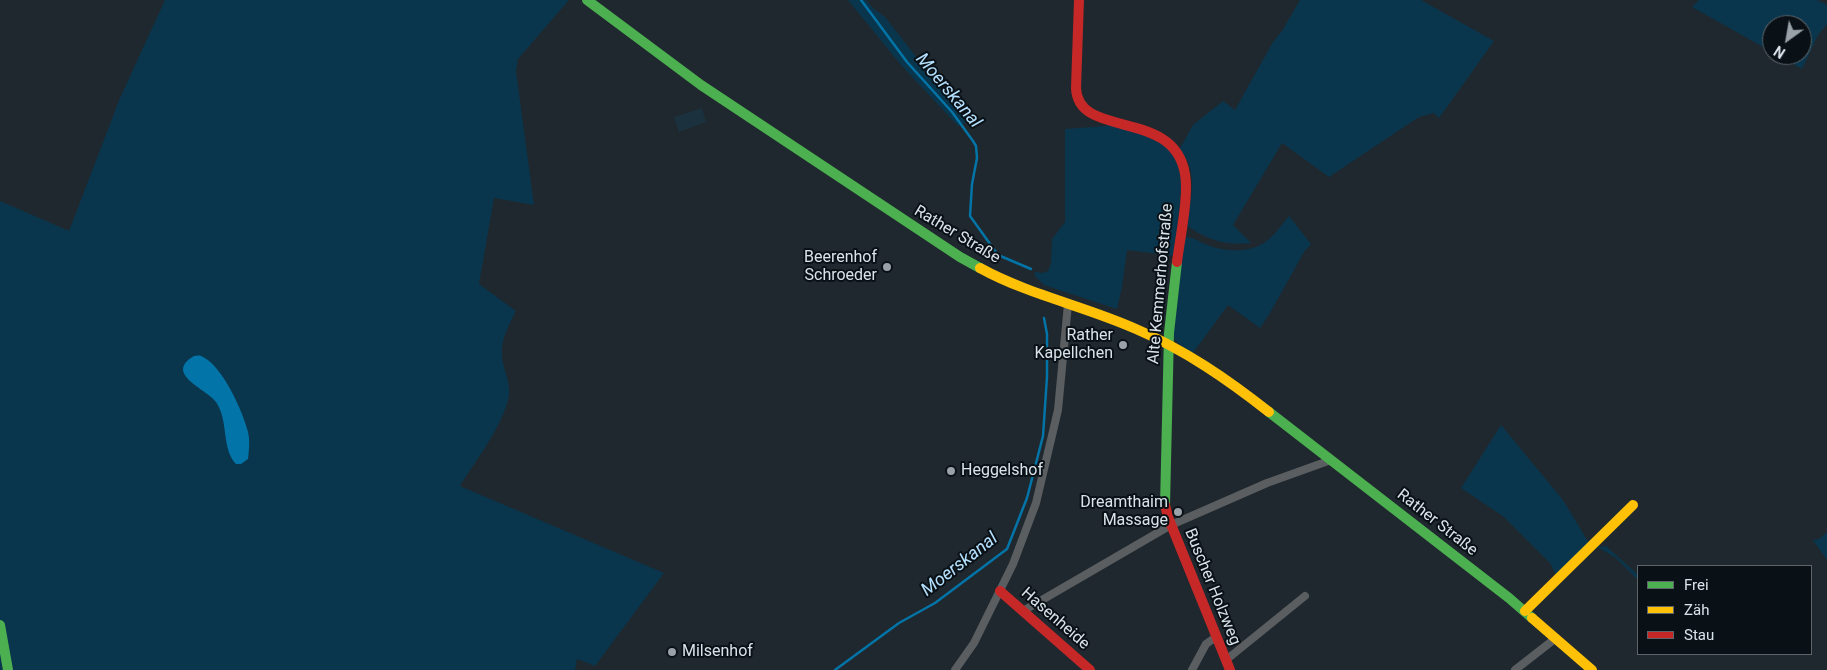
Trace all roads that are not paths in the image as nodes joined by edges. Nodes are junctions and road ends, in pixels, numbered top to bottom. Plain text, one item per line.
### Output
1 (586, 0) edge
2 (1079, 0) edge
3 (1068, 304) junction
4 (1168, 344) junction
5 (1331, 460) junction
6 (1633, 505) dead end
7 (1171, 525) junction
8 (1000, 591) junction
9 (1305, 596) dead end
10 (1023, 611) junction
11 (1525, 611) junction
12 (0, 625) edge
13 (1216, 637) junction
14 (1556, 638) junction
15 (1226, 660) junction
16 (1519, 669) edge
17 (8, 670) edge
18 (956, 670) edge
19 (1090, 670) edge
20 (1192, 670) edge
21 (1230, 670) edge
22 (1592, 670) edge

1 - 3 street, Rather Straße
2 - 4 street, Alte Kemmerhofstraße
3 - 4 street, Rather Straße
3 - 8 street
4 - 5 street, Rather Straße
4 - 7 street, Alte Kemmerhofstraße
5 - 7 street
5 - 11 street, Rather Straße
6 - 11 street
7 - 10 street
7 - 13 street, Buscher Holzweg
8 - 10 street, Hasenheide
8 - 18 street
9 - 15 street, Buscher Holzweg
10 - 19 street, Hasenheide
11 - 14 street, Rather Straße
12 - 17 street
13 - 15 street, Buscher Holzweg
13 - 20 street
14 - 16 street
14 - 22 street, Rather Straße
15 - 21 street, Buscher Holzweg

